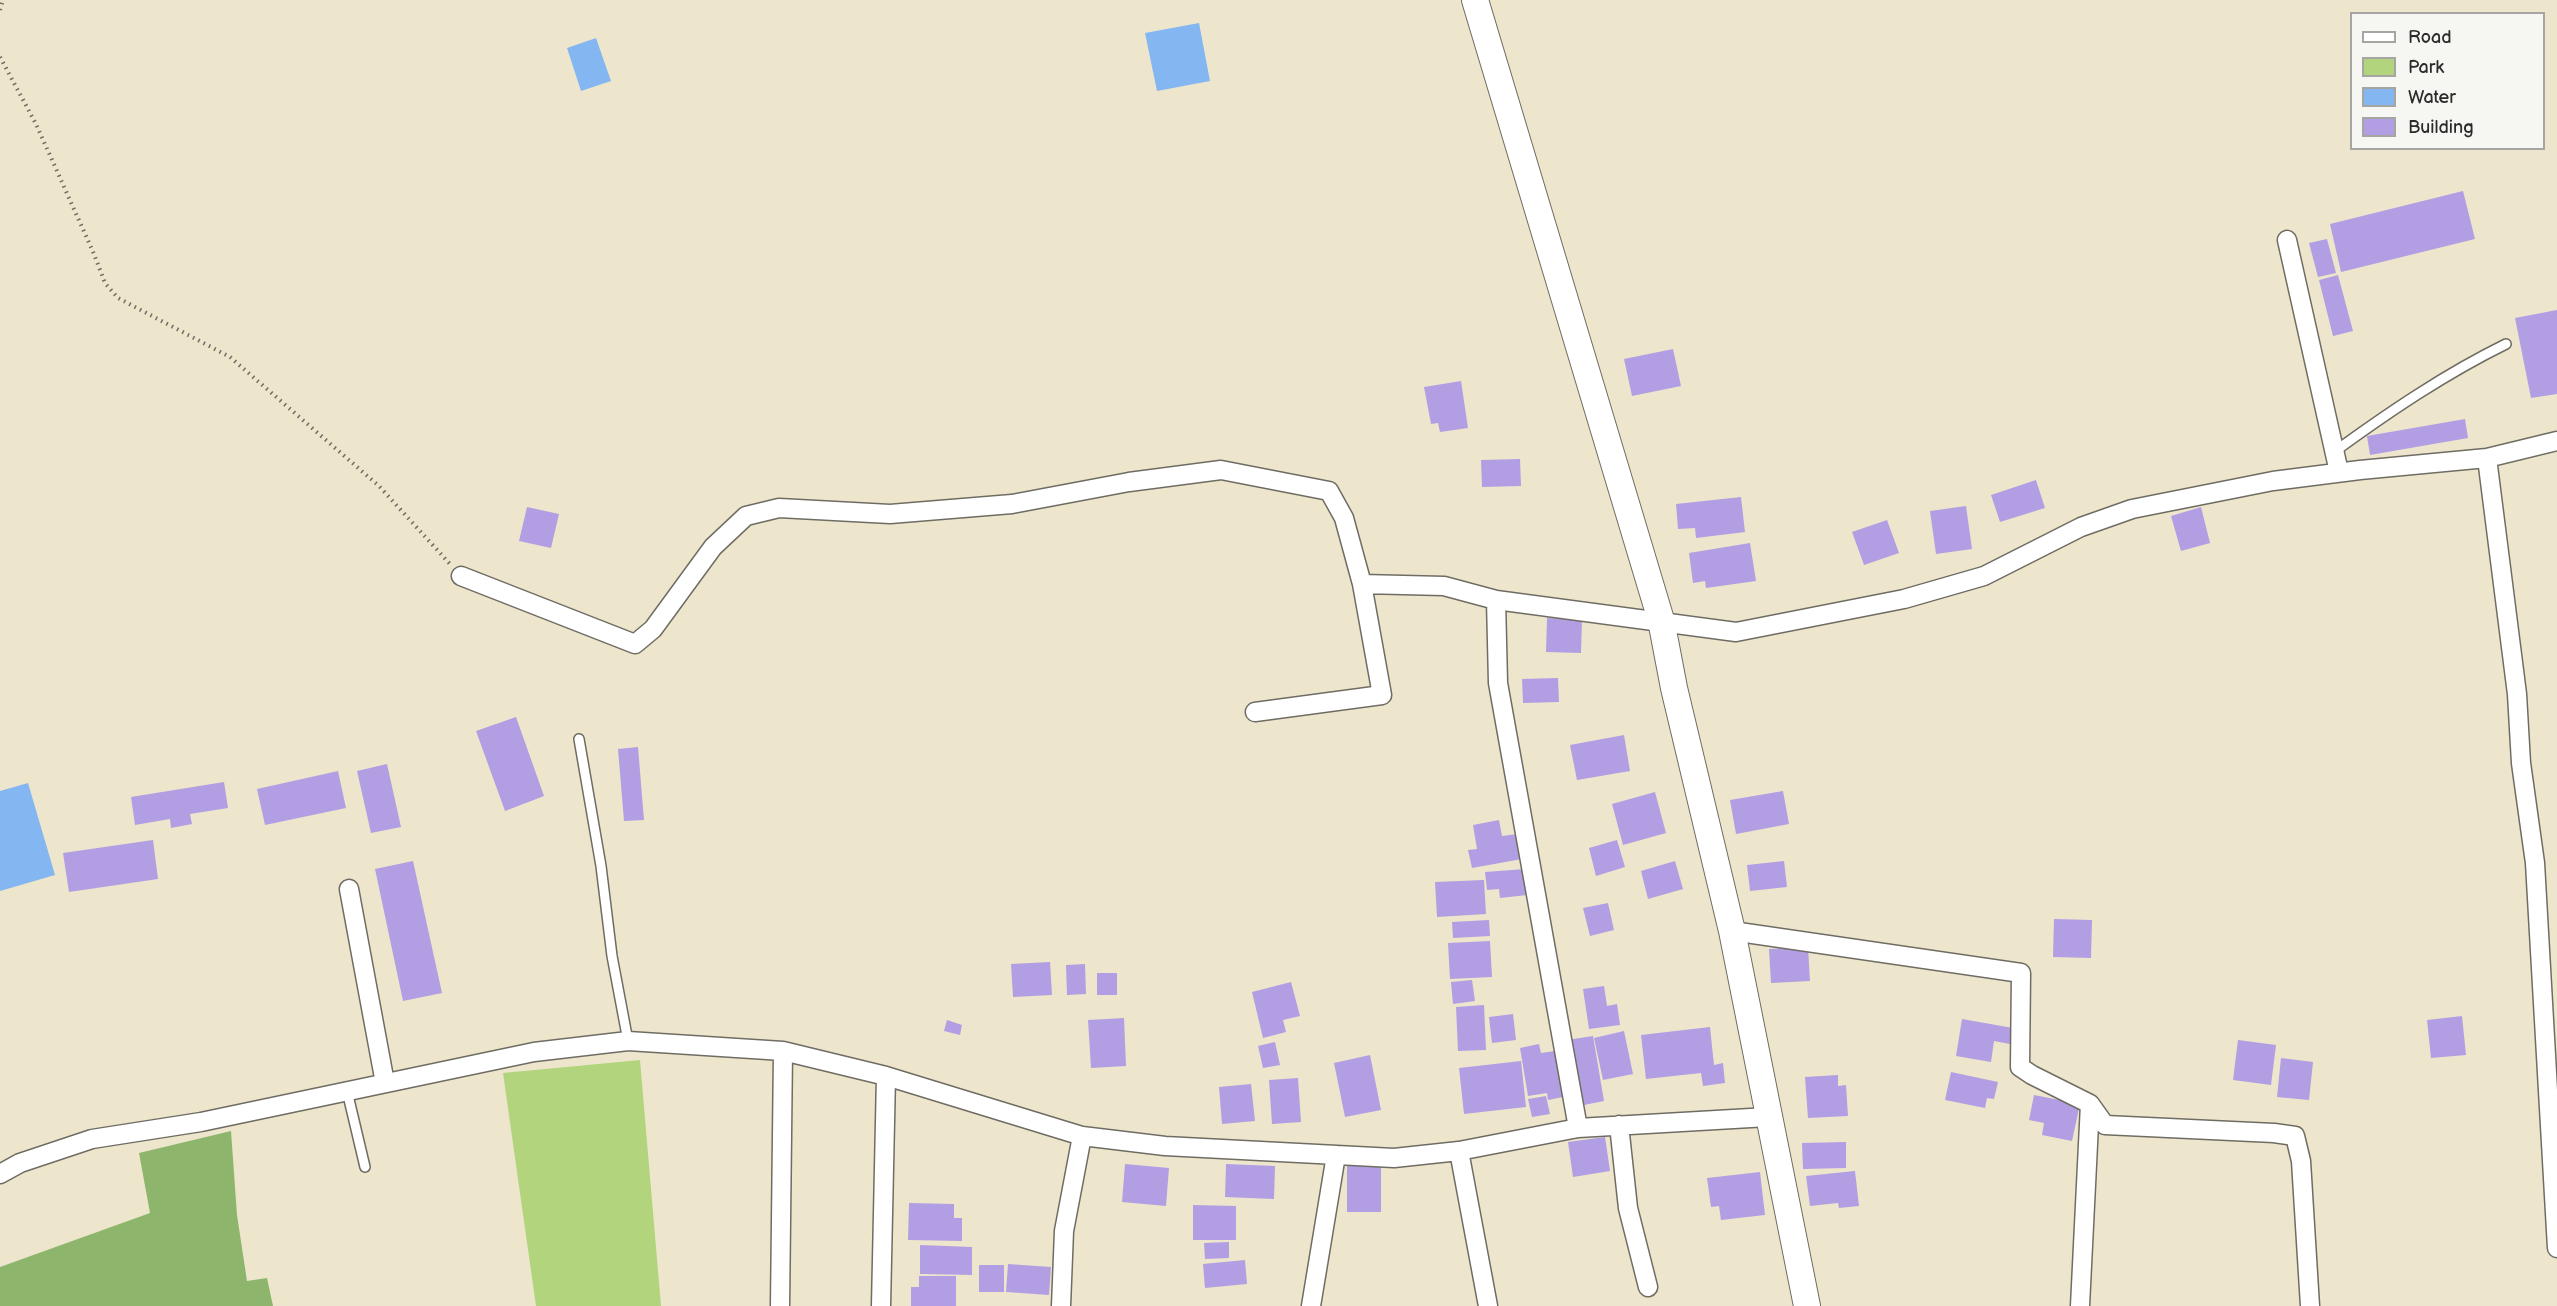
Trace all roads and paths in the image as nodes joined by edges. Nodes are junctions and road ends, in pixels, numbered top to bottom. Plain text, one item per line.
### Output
1 (3, 0) edge
2 (1475, 0) edge
3 (0, 10) edge
4 (0, 57) edge
5 (2287, 240) dead end
6 (2506, 344) dead end
7 (2557, 441) edge
8 (2334, 452) junction
9 (2487, 458) junction
10 (2339, 472) junction
11 (461, 576) joint
12 (1362, 584) junction
13 (1496, 600) junction
14 (1661, 620) junction
15 (1255, 712) dead end
16 (579, 740) dead end
17 (349, 889) dead end
18 (1732, 931) junction
19 (628, 1041) junction
20 (783, 1051) junction
21 (886, 1076) junction
22 (385, 1083) junction
23 (347, 1091) junction
24 (2090, 1104) junction
25 (1768, 1117) junction
26 (1619, 1125) junction
27 (1578, 1128) junction
28 (1082, 1136) junction
29 (1459, 1151) junction
30 (1336, 1155) junction
31 (366, 1167) dead end
32 (0, 1174) edge
33 (2557, 1248) edge
34 (1648, 1287) dead end
35 (780, 1306) edge
36 (881, 1306) edge
37 (1062, 1306) edge
38 (1311, 1306) edge
39 (1488, 1306) edge
40 (1807, 1306) edge
41 (2080, 1306) edge
42 (2310, 1306) edge

1 - 3 path
2 - 14 street
4 - 11 path
5 - 8 street
6 - 8 lane
7 - 9 street
8 - 10 street
9 - 10 street
9 - 33 street
10 - 14 street
11 - 12 street
12 - 13 street
12 - 15 street
13 - 14 street
13 - 27 street
14 - 18 street
16 - 19 lane
17 - 22 street
18 - 24 street
18 - 25 street
19 - 20 street
19 - 22 street
20 - 21 street
20 - 35 street
21 - 28 street
21 - 36 street
22 - 23 street
23 - 31 lane
23 - 32 street
24 - 41 street
24 - 42 street
25 - 26 street
25 - 40 street
26 - 27 street
26 - 34 street
27 - 29 street
28 - 30 street
28 - 37 street
29 - 30 street
29 - 39 street
30 - 38 street

